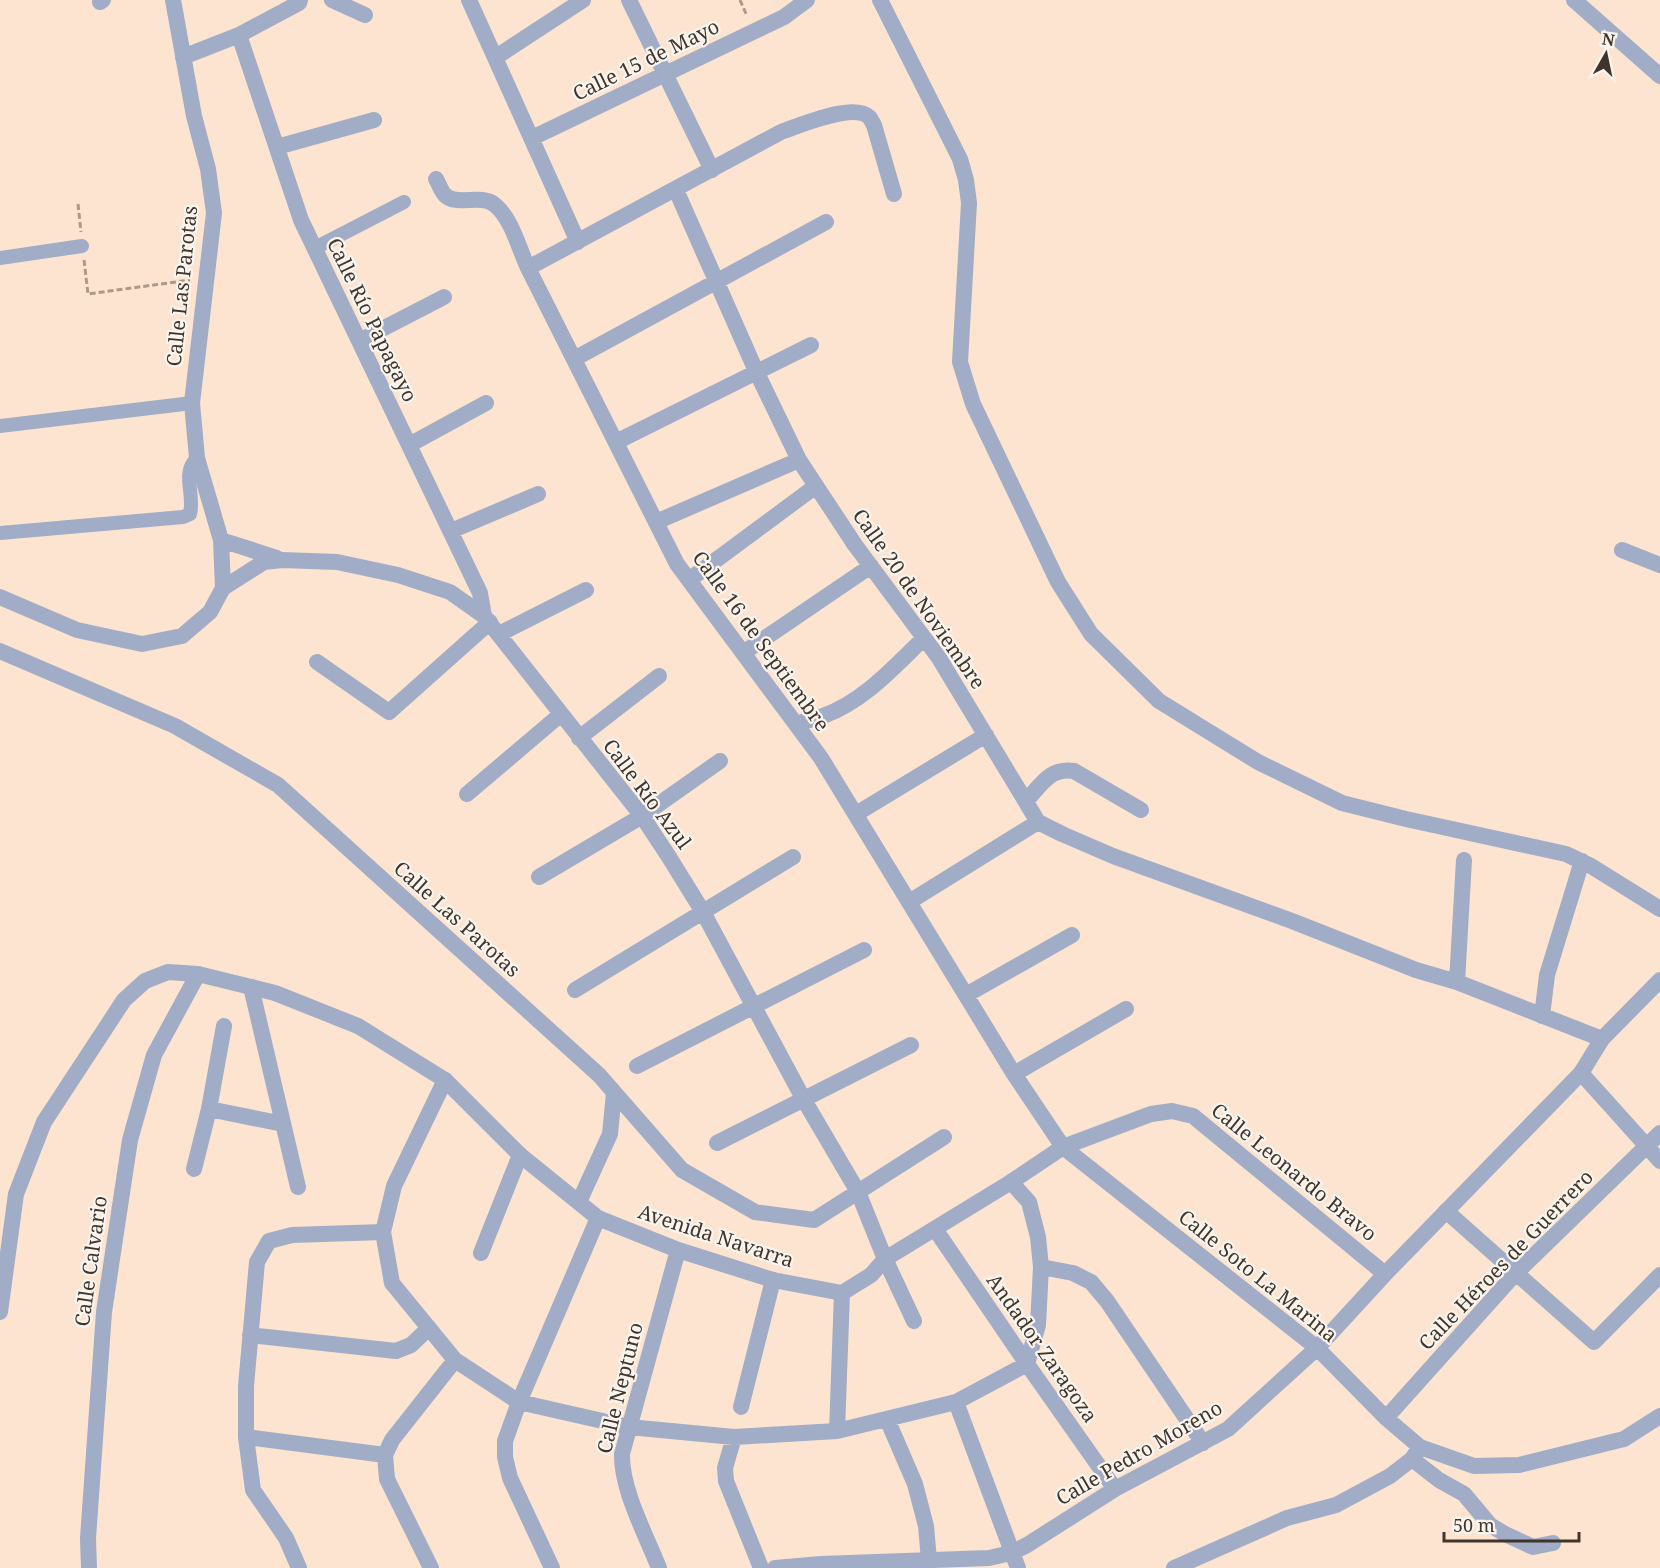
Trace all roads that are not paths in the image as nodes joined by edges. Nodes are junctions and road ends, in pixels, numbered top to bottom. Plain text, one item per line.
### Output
1 (173, 0) edge
2 (300, 0) edge
3 (332, 0) edge
4 (469, 0) edge
5 (583, 0) edge
6 (629, 0) edge
7 (807, 0) edge
8 (880, 0) edge
9 (1574, 0) edge
10 (365, 15) dead end
11 (239, 35) junction
12 (183, 57) junction
13 (496, 57) junction
14 (665, 74) junction
15 (1660, 76) edge
16 (374, 120) dead end
17 (532, 138) junction
18 (277, 147) junction
19 (712, 170) junction
20 (436, 179) dead end
21 (676, 190) junction
22 (894, 194) dead end
23 (404, 202) dead end
24 (826, 222) dead end
25 (578, 242) junction
26 (82, 246) dead end
27 (315, 248) junction
28 (0, 258) edge
29 (528, 268) junction
30 (716, 282) junction
31 (444, 297) dead end
32 (359, 341) junction
33 (811, 345) dead end
34 (574, 359) junction
35 (756, 371) junction
36 (192, 403) junction
37 (486, 403) dead end
38 (0, 426) edge
39 (616, 442) junction
40 (409, 445) junction
41 (197, 458) junction
42 (799, 460) junction
43 (816, 486) junction
44 (538, 494) dead end
45 (656, 522) junction
46 (451, 531) junction
47 (0, 533) edge
48 (221, 540) junction
49 (1622, 550) dead end
50 (282, 560) junction
51 (1660, 565) edge
52 (871, 566) junction
53 (689, 580) junction
54 (223, 588) junction
55 (586, 590) dead end
56 (0, 597) edge
57 (491, 624) junction
58 (924, 638) junction
59 (0, 651) edge
60 (743, 653) junction
61 (318, 662) dead end
62 (660, 676) dead end
63 (560, 715) junction
64 (796, 724) junction
65 (986, 735) junction
66 (579, 738) junction
67 (720, 761) dead end
68 (467, 794) dead end
69 (1026, 801) junction
70 (1141, 810) dead end
71 (856, 814) junction
72 (642, 816) junction
73 (1038, 822) junction
74 (793, 857) dead end
75 (1464, 860) dead end
76 (1582, 861) junction
77 (539, 876) dead end
78 (909, 902) junction
79 (1660, 909) edge
80 (703, 912) junction
81 (1072, 935) dead end
82 (864, 950) dead end
83 (198, 974) junction
84 (1660, 980) edge
85 (1457, 982) junction
86 (251, 987) junction
87 (575, 990) dead end
88 (966, 995) junction
89 (754, 1007) junction
90 (1126, 1009) dead end
91 (1542, 1016) junction
92 (224, 1026) dead end
93 (1602, 1039) junction
94 (911, 1045) dead end
95 (637, 1066) dead end
96 (1581, 1073) junction
97 (1014, 1074) junction
98 (445, 1080) junction
99 (614, 1093) junction
100 (804, 1100) junction
101 (209, 1109) junction
102 (283, 1124) junction
103 (1660, 1134) edge
104 (944, 1137) dead end
105 (717, 1143) dead end
106 (1647, 1146) junction
107 (1063, 1147) junction
108 (520, 1155) junction
109 (1660, 1161) edge
110 (194, 1169) dead end
111 (1011, 1182) junction
112 (298, 1187) dead end
113 (858, 1192) junction
114 (579, 1202) junction
115 (1446, 1211) junction
116 (598, 1218) junction
117 (935, 1229) junction
118 (383, 1232) junction
119 (678, 1250) junction
120 (481, 1253) dead end
121 (885, 1259) junction
122 (1041, 1267) junction
123 (1385, 1274) junction
124 (1515, 1274) junction
125 (1660, 1275) edge
126 (773, 1280) junction
127 (842, 1293) junction
128 (0, 1312) edge
129 (914, 1321) dead end
130 (429, 1328) junction
131 (250, 1335) junction
132 (1317, 1348) junction
133 (455, 1360) junction
134 (1027, 1364) junction
135 (519, 1402) junction
136 (956, 1402) junction
137 (741, 1407) dead end
138 (1660, 1416) edge
139 (1386, 1418) junction
140 (886, 1419) junction
141 (629, 1427) junction
142 (837, 1431) junction
143 (246, 1437) junction
144 (734, 1437) junction
145 (1203, 1443) junction
146 (1416, 1453) junction
147 (385, 1455) junction
148 (1115, 1490) junction
149 (1553, 1543) dead end
150 (929, 1560) junction
151 (1015, 1560) edge
152 (89, 1568) edge
153 (299, 1568) edge
154 (432, 1568) edge
155 (552, 1568) edge
156 (659, 1568) edge
157 (760, 1568) edge
158 (775, 1568) edge
159 (1174, 1568) edge

1 - 12 street, Calle Las Parotas
2 - 11 street
3 - 10 street
4 - 13 street
5 - 13 street
6 - 14 street
7 - 14 street, Calle 15 de Mayo
8 - 76 street
9 - 15 street
11 - 12 street
11 - 18 street, Calle Río Papagayo
12 - 36 street, Calle Las Parotas
13 - 17 street
14 - 17 street, Calle 15 de Mayo
14 - 19 street
16 - 18 street
17 - 25 street
18 - 27 street, Calle Río Papagayo
19 - 21 street
19 - 22 street
20 - 29 street, Calle 16 de Septiembre
21 - 25 street
21 - 30 street, Calle 20 de Noviembre
23 - 27 street
24 - 30 street
25 - 29 street
26 - 28 street
27 - 32 street, Calle Río Papagayo
29 - 34 street, Calle 16 de Septiembre
30 - 34 street
30 - 35 street, Calle 20 de Noviembre
31 - 32 street
32 - 40 street, Calle Río Papagayo
33 - 35 street
34 - 39 street, Calle 16 de Septiembre
35 - 39 street
35 - 42 street, Calle 20 de Noviembre
36 - 38 street
36 - 41 street, Calle Las Parotas
37 - 40 street
39 - 45 street, Calle 16 de Septiembre
40 - 46 street, Calle Río Papagayo
41 - 47 street
41 - 48 street, Calle Las Parotas
42 - 43 street, Calle 20 de Noviembre
42 - 45 street
43 - 52 street, Calle 20 de Noviembre
43 - 53 street
44 - 46 street
45 - 53 street, Calle 16 de Septiembre
46 - 57 street, Calle Río Papagayo
48 - 50 street
48 - 54 street, Calle Las Parotas
49 - 51 street
50 - 54 street, Calle Río Azul
50 - 57 street, Calle Río Azul
52 - 58 street, Calle 20 de Noviembre
52 - 60 street
53 - 60 street, Calle 16 de Septiembre
54 - 56 street
55 - 57 street
57 - 61 street
57 - 63 street, Calle Río Azul
58 - 64 street
58 - 65 street, Calle 20 de Noviembre
59 - 99 street, Calle Las Parotas
60 - 64 street, Calle 16 de Septiembre
62 - 66 street
63 - 66 street, Calle Río Azul
63 - 68 street
64 - 71 street, Calle 16 de Septiembre
65 - 69 street, Calle 20 de Noviembre
65 - 71 street
66 - 72 street, Calle Río Azul
67 - 72 street
69 - 70 street
69 - 73 street, Calle 20 de Noviembre
71 - 78 street, Calle 16 de Septiembre
72 - 77 street
72 - 80 street, Calle Río Azul
73 - 78 street
73 - 85 street
74 - 80 street
75 - 85 street
76 - 79 street
76 - 91 street
78 - 88 street, Calle 16 de Septiembre
80 - 87 street
80 - 89 street, Calle Río Azul
81 - 88 street
82 - 89 street
83 - 86 street, Avenida Navarra
83 - 128 street, Avenida Navarra
83 - 152 street, Calle Calvario
84 - 93 street, Calle Pedro Moreno
85 - 91 street
86 - 98 street, Avenida Navarra
86 - 102 street
88 - 97 street, Calle 16 de Septiembre
89 - 95 street
89 - 100 street, Calle Río Azul
90 - 97 street
91 - 93 street
92 - 101 street
93 - 96 street, Calle Pedro Moreno
94 - 100 street
96 - 106 street
96 - 115 street, Calle Pedro Moreno
97 - 107 street, Calle 16 de Septiembre
98 - 108 street, Avenida Navarra
98 - 118 street
99 - 113 street, Calle Las Parotas
99 - 114 street
100 - 105 street
100 - 113 street, Calle Río Azul
101 - 102 street
101 - 110 street
102 - 112 street
103 - 106 street, Calle Héroes de Guerrero
104 - 113 street, Calle Las Parotas
106 - 109 street
106 - 124 street, Calle Héroes de Guerrero
107 - 111 street
107 - 123 street, Calle Leonardo Bravo
107 - 132 street, Calle Soto La Marina
108 - 114 street, Avenida Navarra
108 - 120 street
111 - 117 street
111 - 122 street
113 - 121 street, Calle Río Azul
114 - 116 street, Avenida Navarra
115 - 123 street, Calle Pedro Moreno
115 - 124 street
116 - 119 street, Avenida Navarra
116 - 135 street
117 - 121 street
117 - 134 street, Andador Zaragoza
118 - 130 street
118 - 131 street
119 - 126 street, Avenida Navarra
119 - 141 street, Calle Neptuno
121 - 127 street
121 - 129 street, Calle Río Azul
122 - 134 street
122 - 145 street
123 - 132 street, Calle Pedro Moreno
124 - 125 street
124 - 139 street, Calle Héroes de Guerrero
126 - 127 street, Avenida Navarra
126 - 137 street
127 - 142 street
130 - 131 street
130 - 133 street
131 - 143 street
132 - 139 street, Calle Soto La Marina
132 - 145 street, Calle Pedro Moreno
133 - 135 street
133 - 147 street
134 - 136 street
134 - 148 street, Andador Zaragoza
135 - 141 street
135 - 155 street
136 - 140 street
136 - 151 street
138 - 146 street
139 - 146 street, Calle Soto La Marina
140 - 142 street
140 - 150 street
141 - 144 street
141 - 156 street, Calle Neptuno
142 - 144 street
143 - 147 street
143 - 153 street
144 - 157 street
145 - 148 street, Calle Pedro Moreno
146 - 149 street, Calle Soto La Marina
146 - 159 street
147 - 154 street
148 - 151 street, Calle Pedro Moreno
150 - 151 street, Calle Pedro Moreno
150 - 158 street, Calle Pedro Moreno

